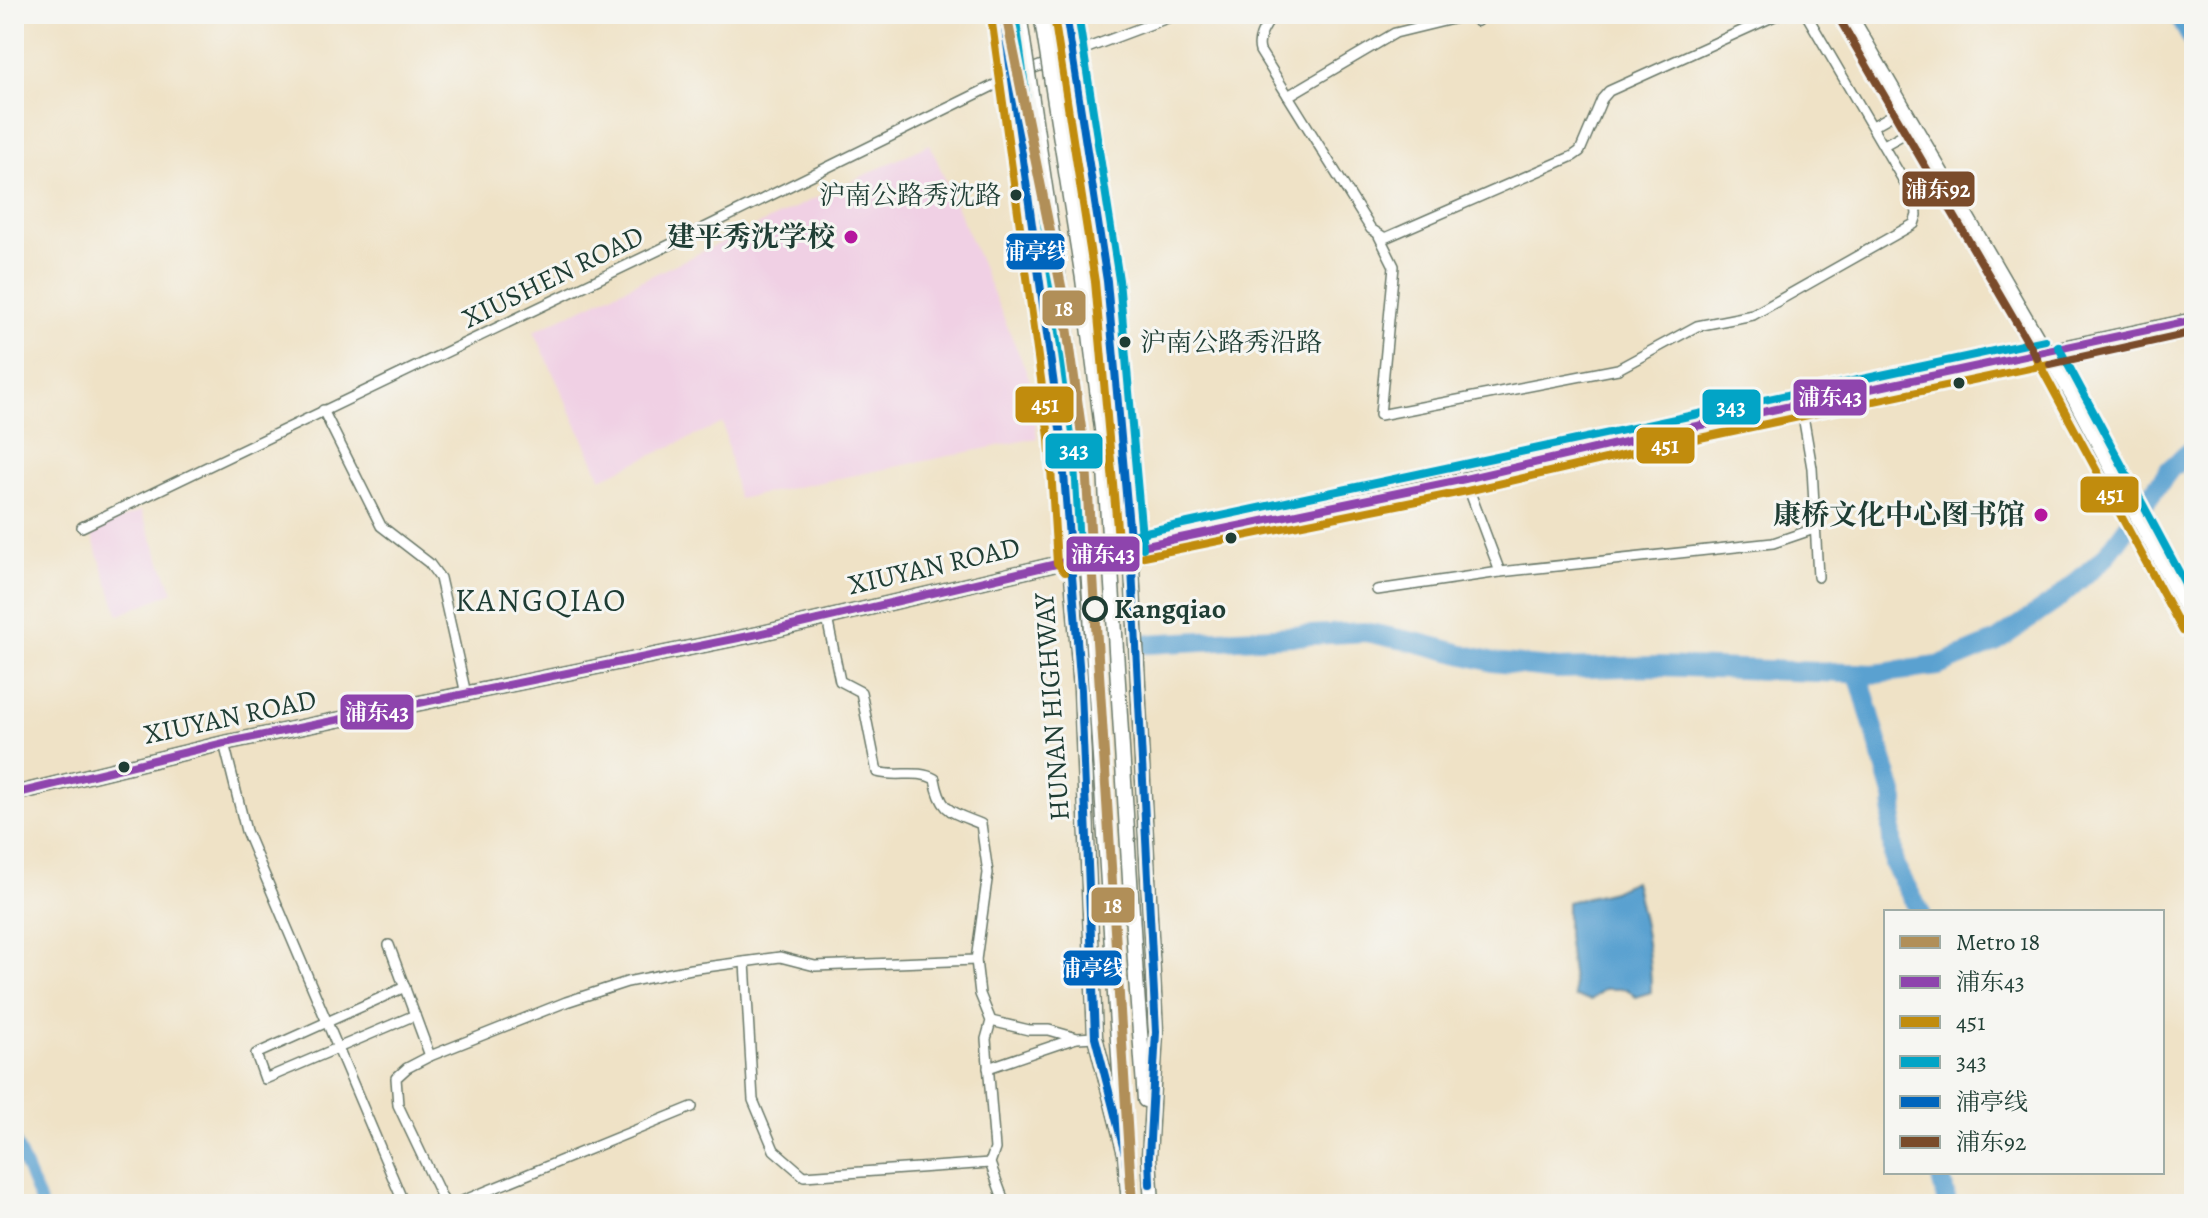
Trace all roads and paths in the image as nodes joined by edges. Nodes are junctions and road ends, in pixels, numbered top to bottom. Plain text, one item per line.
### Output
1 (1003, 14) edge
2 (1019, 14) edge
3 (1041, 14) edge
4 (1066, 14) edge
5 (1178, 14) edge
6 (1273, 14) edge
7 (1468, 14) edge
8 (1487, 14) edge
9 (1779, 14) edge
10 (1806, 14) edge
11 (1850, 14) edge
12 (1072, 53) junction
13 (1013, 76) junction
14 (1288, 96) junction
15 (1903, 109) junction
16 (1873, 126) junction
17 (1915, 128) junction
18 (1884, 145) junction
19 (1379, 236) junction
20 (2194, 320) edge
21 (2047, 352) junction
22 (1801, 404) junction
23 (324, 411) junction
24 (1465, 479) junction
25 (82, 527) dead end
26 (1814, 529) junction
27 (1131, 549) junction
28 (1069, 561) junction
29 (1500, 572) junction
30 (1818, 577) dead end
31 (1377, 590) dead end
32 (827, 618) junction
33 (2194, 625) edge
34 (466, 694) junction
35 (224, 743) junction
36 (14, 794) edge
37 (389, 945) dead end
38 (976, 960) junction
39 (745, 962) junction
40 (405, 987) junction
41 (415, 1015) junction
42 (327, 1021) junction
43 (991, 1021) junction
44 (1095, 1037) junction
45 (1077, 1038) junction
46 (340, 1048) junction
47 (430, 1056) junction
48 (988, 1068) junction
49 (692, 1107) dead end
50 (1125, 1154) junction
51 (1149, 1157) junction
52 (990, 1163) junction
53 (404, 1204) edge
54 (445, 1204) edge
55 (455, 1204) edge
56 (1005, 1204) edge
57 (1129, 1204) edge
58 (1152, 1204) edge

1 - 13 main road, HUNAN HIGHWAY
2 - 50 main road, bridge
3 - 51 main road, bridge
4 - 12 main road
5 - 12 street, XIUSHEN ROAD
6 - 14 street
7 - 8 street
7 - 14 street
9 - 19 street
10 - 16 street
11 - 15 street
12 - 13 street, XIUSHEN ROAD
12 - 27 main road
13 - 23 street, XIUSHEN ROAD
13 - 28 main road, HUNAN HIGHWAY
14 - 19 street
15 - 16 street
15 - 17 street
16 - 18 street
17 - 18 street
17 - 21 street
18 - 19 street
20 - 21 main road, XIUYAN ROAD
21 - 22 main road, XIUYAN ROAD
21 - 33 street
22 - 24 main road, XIUYAN ROAD
22 - 26 street
23 - 25 street, XIUSHEN ROAD
23 - 34 street
24 - 27 main road, XIUYAN ROAD
24 - 29 street
26 - 29 street
26 - 30 street
27 - 28 main road, XIUYAN ROAD
27 - 51 main road
28 - 32 main road, XIUYAN ROAD
28 - 44 main road, HUNAN HIGHWAY
29 - 31 street
32 - 34 main road, XIUYAN ROAD
32 - 38 street
34 - 35 main road, XIUYAN ROAD
35 - 36 main road, XIUYAN ROAD
35 - 42 street
37 - 40 street
38 - 39 street
38 - 43 street
39 - 47 street
39 - 52 street
40 - 41 street
40 - 42 street
41 - 46 street
41 - 47 street
42 - 46 street
42 - 46 street
43 - 45 street
43 - 48 street
44 - 45 street
44 - 50 main road, HUNAN HIGHWAY
45 - 48 street
46 - 53 street
47 - 54 street
48 - 52 street
49 - 55 street
50 - 57 main road, HUNAN HIGHWAY
51 - 58 main road
52 - 56 street

